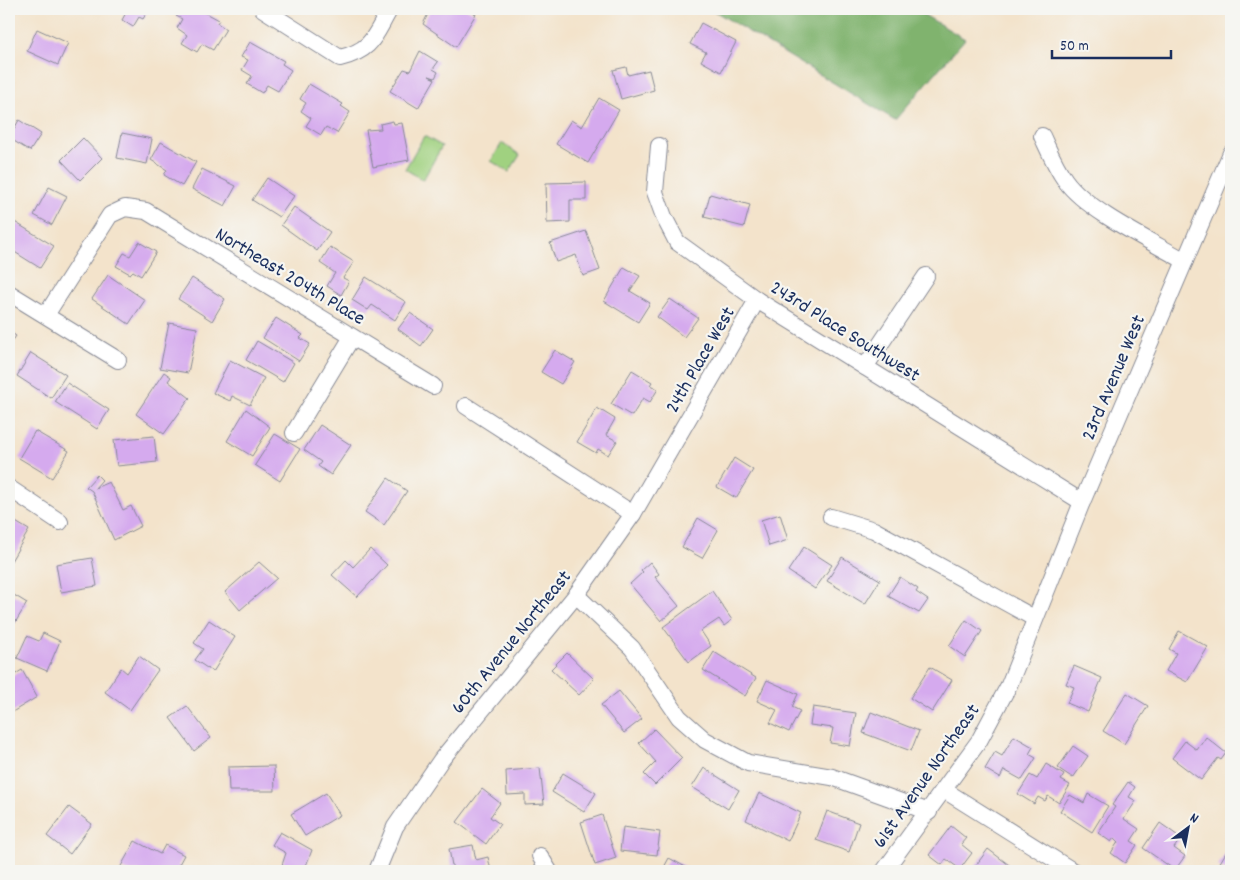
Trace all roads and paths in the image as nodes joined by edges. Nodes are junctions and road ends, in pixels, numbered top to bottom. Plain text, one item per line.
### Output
1 (264, 9) edge
2 (390, 9) edge
3 (1042, 136) dead end
4 (659, 146) dead end
5 (1231, 153) edge
6 (1185, 261) junction
7 (926, 276) dead end
8 (9, 293) edge
9 (757, 300) junction
10 (46, 315) junction
11 (352, 337) junction
12 (118, 360) dead end
13 (865, 367) junction
14 (432, 386) dead end
15 (466, 406) dead end
16 (294, 433) dead end
17 (678, 439) joint
18 (9, 488) edge
19 (1082, 502) junction
20 (633, 514) junction
21 (831, 518) dead end
22 (60, 522) dead end
23 (576, 594) junction
24 (1034, 618) junction
25 (944, 790) junction
26 (929, 812) junction
27 (540, 856) dead end
28 (378, 871) edge
29 (549, 871) edge
30 (884, 871) edge
31 (1073, 871) edge

1 - 2 street
3 - 6 street
4 - 9 street, 243rd Place Southwest
5 - 6 street, 23rd Avenue West
6 - 19 street, 23rd Avenue West
7 - 13 street
8 - 10 street
9 - 13 street, 243rd Place Southwest
9 - 17 street, 24th Place West
10 - 11 street, Northeast 204th Place
10 - 12 street
11 - 14 street, Northeast 204th Place
11 - 16 street
13 - 19 street, 243rd Place Southwest
15 - 20 street
17 - 20 street, 60th Avenue Northeast
18 - 22 street
19 - 24 street, 23rd Avenue West
20 - 23 street, 60th Avenue Northeast
21 - 24 street
23 - 26 street
23 - 28 street, 60th Avenue Northeast
24 - 25 street, 61st Avenue Northeast
25 - 26 street, 61st Avenue Northeast
25 - 31 street
26 - 30 street, 61st Avenue Northeast
27 - 29 street

